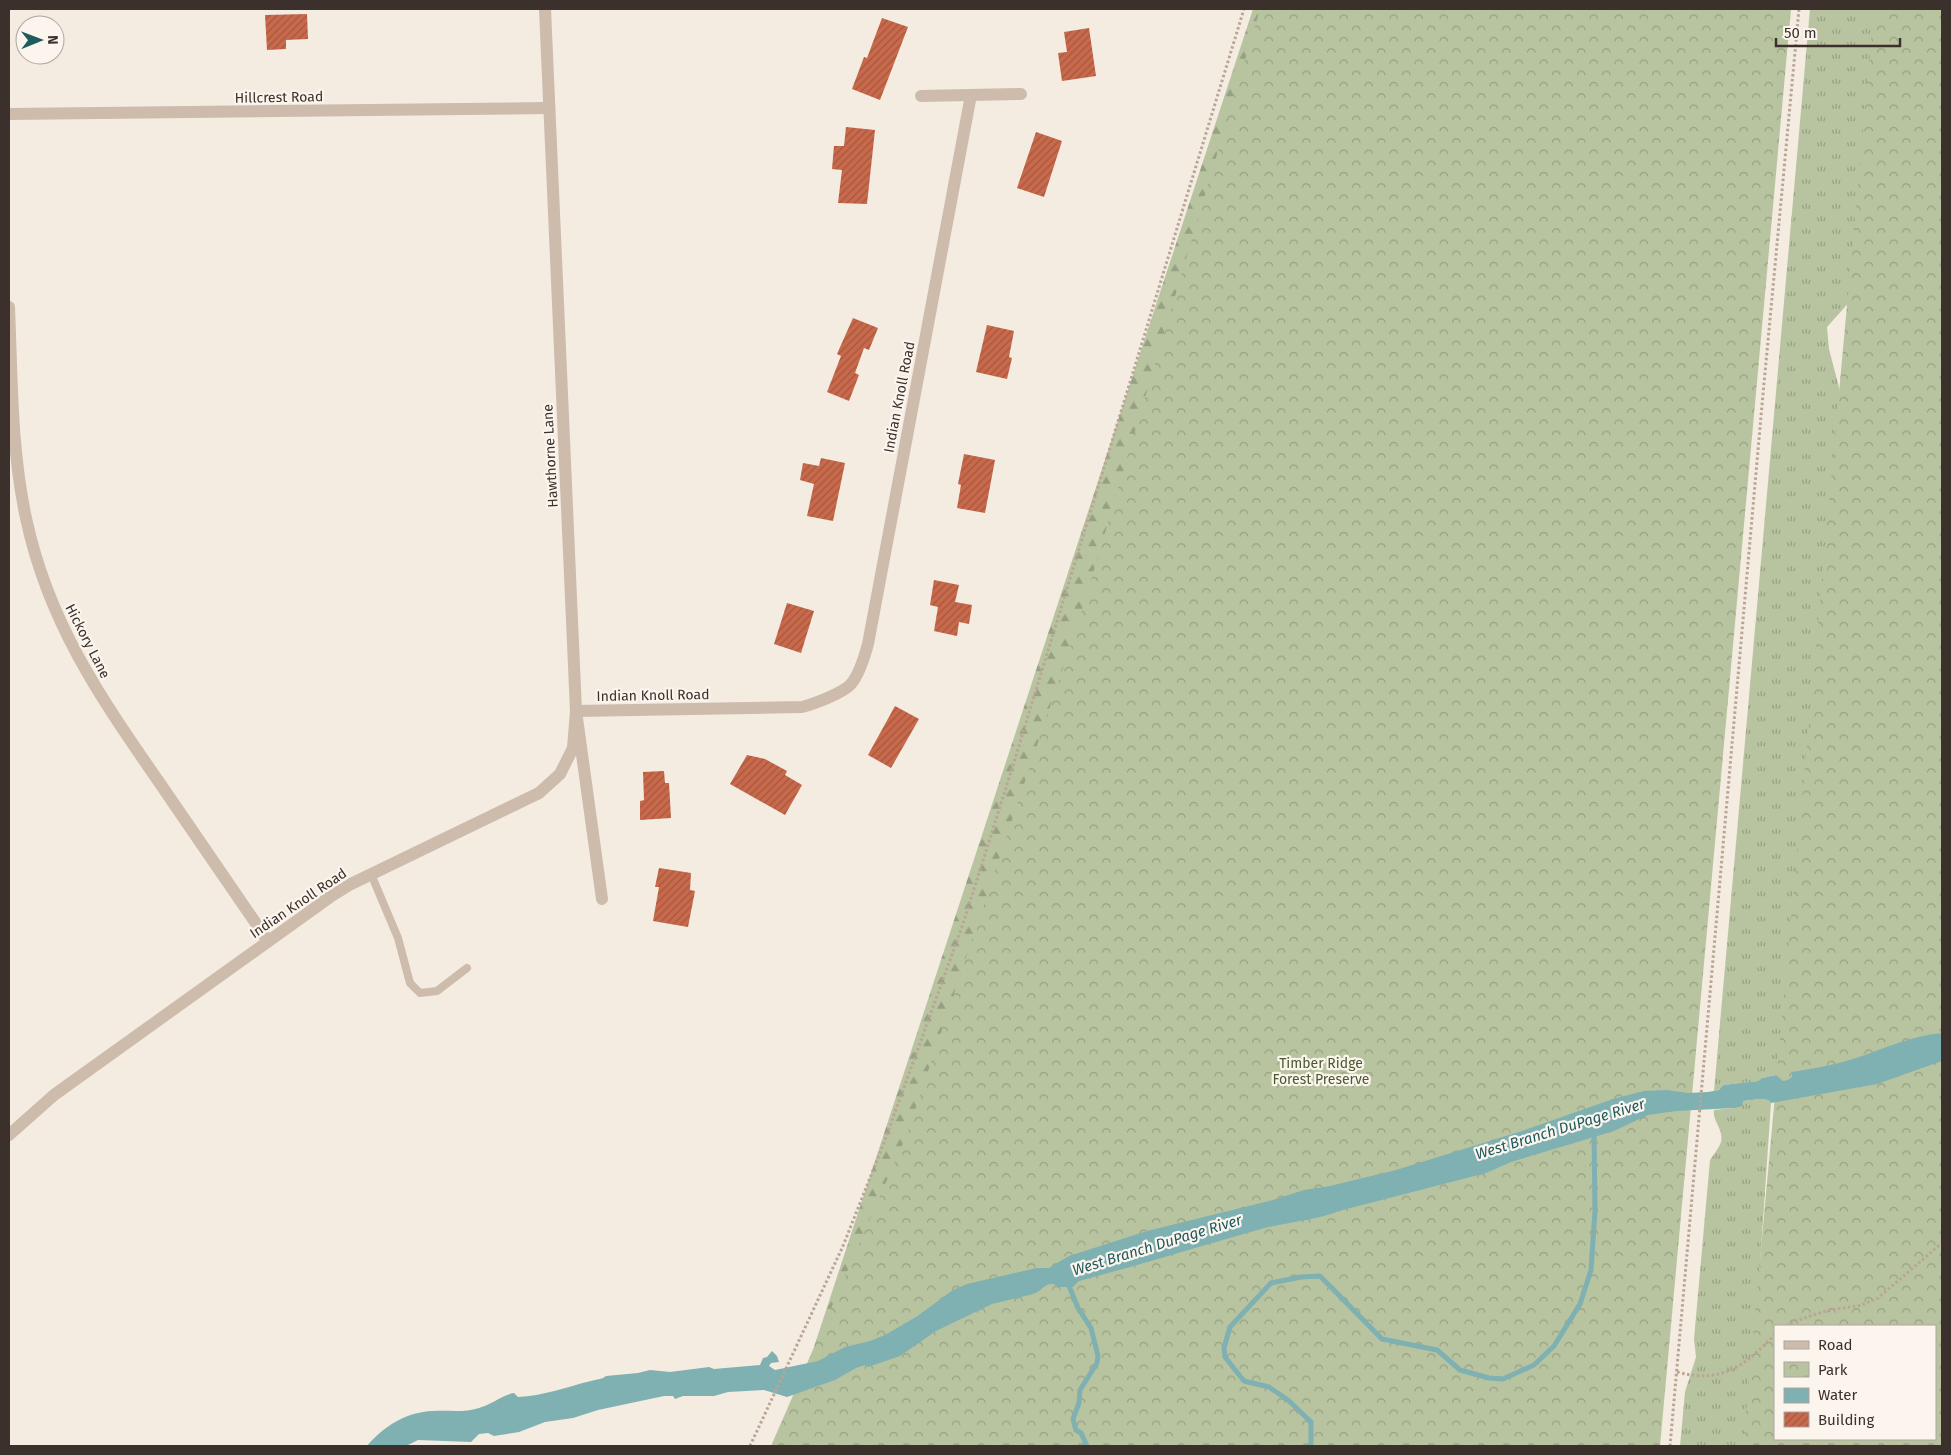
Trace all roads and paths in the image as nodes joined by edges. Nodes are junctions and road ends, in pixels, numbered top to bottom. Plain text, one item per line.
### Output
1 (545, 9) edge
2 (1244, 9) edge
3 (1799, 9) edge
4 (1021, 94) dead end
5 (971, 95) junction
6 (921, 96) dead end
7 (549, 108) junction
8 (9, 114) edge
9 (9, 307) edge
10 (576, 712) junction
11 (371, 874) junction
12 (602, 899) dead end
13 (268, 941) junction
14 (468, 968) dead end
15 (9, 1136) edge
16 (1942, 1243) edge
17 (1788, 1325) edge
18 (1774, 1335) edge
19 (1677, 1372) junction
20 (750, 1446) edge
21 (1670, 1446) edge

1 - 7 street, Hawthorne Lane
2 - 20 path
3 - 19 path
4 - 5 street
5 - 6 street
5 - 10 street, Indian Knoll Road
7 - 8 street, Hillcrest Road
7 - 10 street, Hawthorne Lane
9 - 13 street, Hickory Lane
10 - 11 street, Indian Knoll Road
10 - 12 street, Hawthorne Lane
11 - 13 street, Indian Knoll Road
11 - 14 lane
13 - 15 street, Indian Knoll Road
16 - 17 path
18 - 19 path
19 - 21 path

